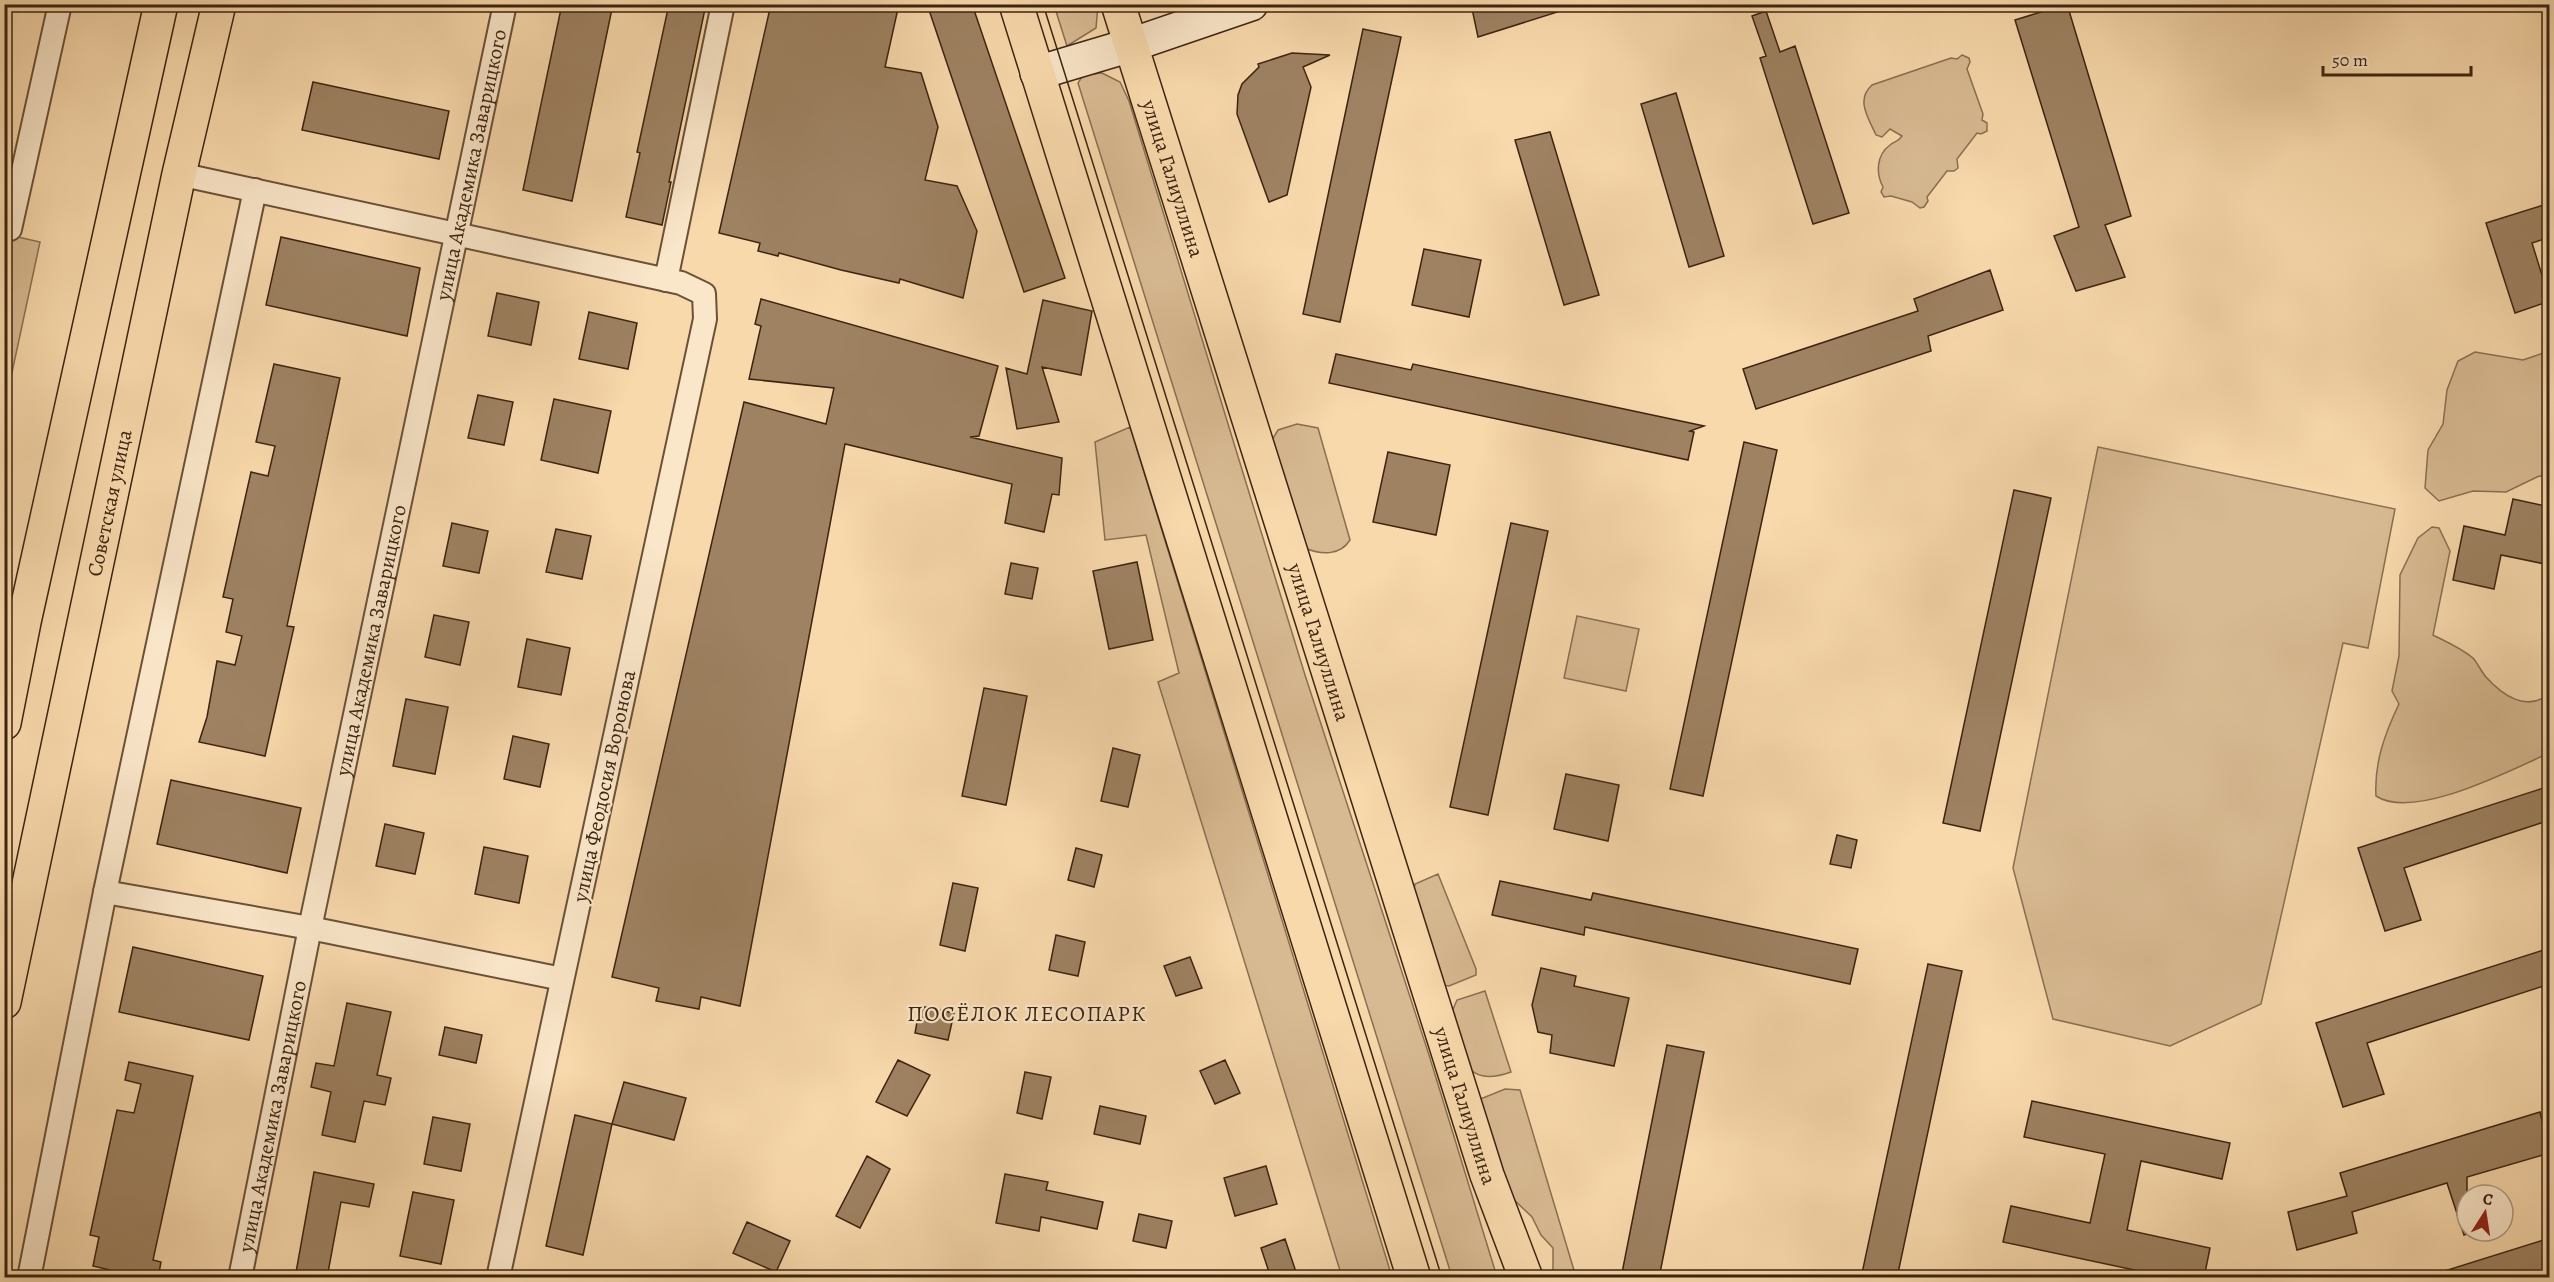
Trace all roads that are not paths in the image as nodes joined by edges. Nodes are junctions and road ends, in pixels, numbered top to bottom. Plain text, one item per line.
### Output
1 (60, 4) edge
2 (161, 4) edge
3 (219, 4) edge
4 (505, 4) edge
5 (723, 4) edge
6 (1016, 4) edge
7 (1118, 4) edge
8 (1251, 4) edge
9 (1131, 45) junction
10 (1037, 73) junction
11 (179, 174) junction
12 (255, 190) junction
13 (10, 229) dead end
14 (455, 235) junction
15 (666, 280) junction
16 (4, 723) edge
17 (105, 892) junction
18 (310, 928) junction
19 (562, 979) junction
20 (4, 1002) edge
21 (29, 1278) edge
22 (240, 1278) edge
23 (498, 1278) edge
24 (1414, 1278) edge
25 (1526, 1278) edge

1 - 13 street
2 - 16 main road
3 - 11 main road, Советская улица
4 - 14 street, улица Академика Заварицкого
5 - 15 street
6 - 10 main road
7 - 9 main road, улица Галиуллина
8 - 9 main road
9 - 10 main road
9 - 25 main road, улица Галиуллина
10 - 24 main road
11 - 12 street
11 - 20 main road, Советская улица
12 - 14 street
12 - 17 street
14 - 15 street
14 - 18 street, улица Академика Заварицкого
15 - 19 street, улица Феодосия Воронова
17 - 18 street
17 - 21 street
18 - 19 street
18 - 22 street, улица Академика Заварицкого
19 - 23 street, улица Феодосия Воронова

